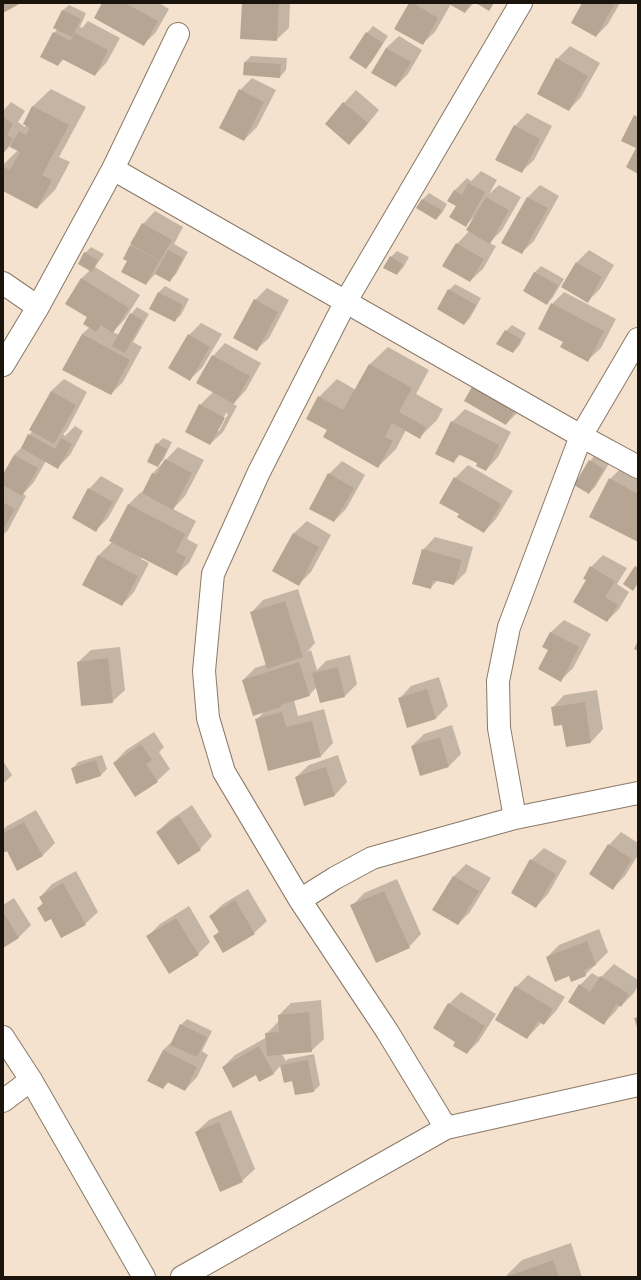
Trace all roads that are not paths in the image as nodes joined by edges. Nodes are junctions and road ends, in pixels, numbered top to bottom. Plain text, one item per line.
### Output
1 (521, 3) edge
2 (178, 34) dead end
3 (112, 169) junction
4 (3, 283) edge
5 (346, 301) junction
6 (38, 307) junction
7 (638, 339) edge
8 (3, 365) edge
9 (581, 436) junction
10 (638, 467) edge
11 (638, 793) edge
12 (515, 818) junction
13 (300, 900) junction
14 (3, 1037) edge
15 (31, 1080) junction
16 (638, 1085) edge
17 (3, 1101) edge
18 (446, 1128) junction
19 (144, 1277) edge
20 (182, 1277) edge

1 - 5 street
2 - 3 street
3 - 5 street
3 - 6 street
4 - 6 street
5 - 9 street
5 - 13 street
6 - 8 street
7 - 9 street
9 - 10 street
9 - 12 street
11 - 12 street
12 - 13 street
13 - 18 street
14 - 15 street
15 - 17 street
15 - 19 street
16 - 18 street
18 - 20 street

